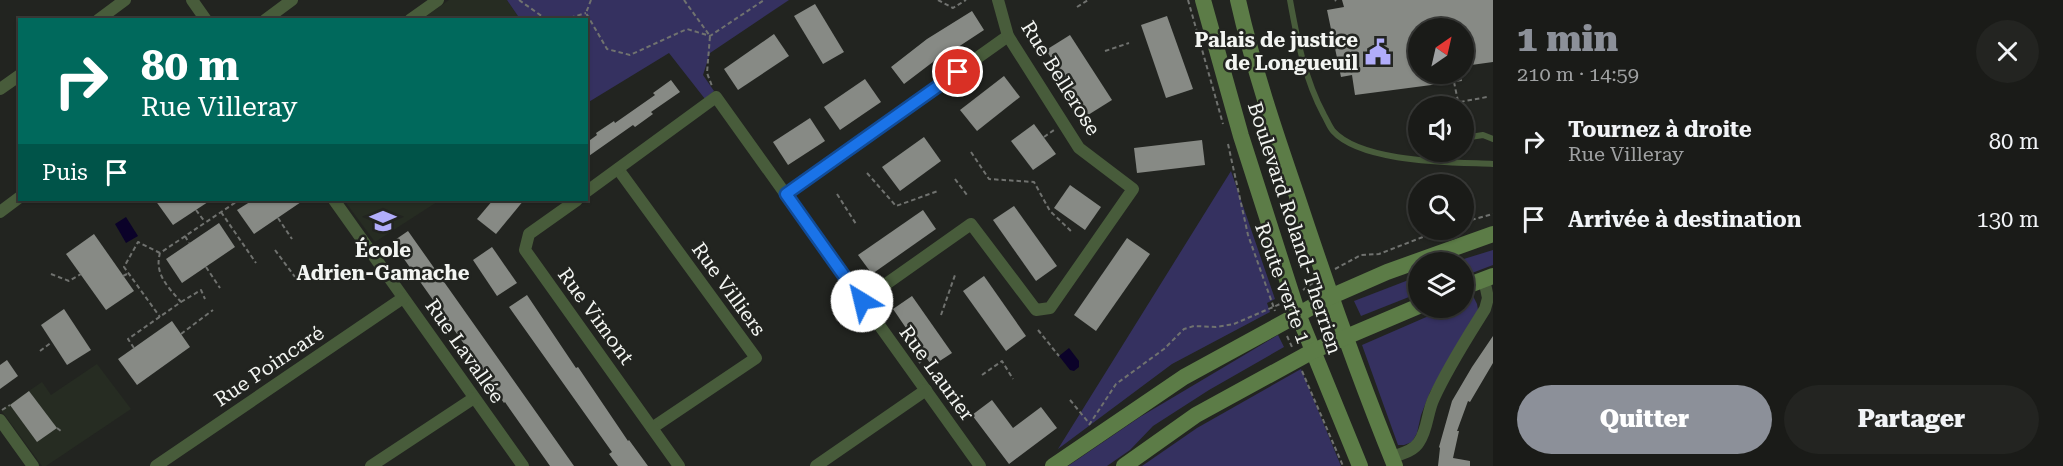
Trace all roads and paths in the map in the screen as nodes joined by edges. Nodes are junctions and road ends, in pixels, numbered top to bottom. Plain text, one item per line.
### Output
1 (125, 0) edge
2 (192, 0) edge
3 (292, 0) edge
4 (438, 0) edge
5 (519, 0) edge
6 (591, 0) edge
7 (684, 0) edge
8 (764, 0) edge
9 (938, 0) edge
10 (966, 0) edge
11 (998, 0) edge
12 (1088, 0) edge
13 (1188, 0) edge
14 (1203, 0) edge
15 (1238, 0) edge
16 (1290, 0) edge
17 (1077, 7) dead end
18 (586, 13) junction
19 (101, 18) edge
20 (205, 18) edge
21 (268, 18) edge
22 (413, 18) edge
23 (550, 18) edge
24 (570, 18) edge
25 (710, 36) junction
26 (1008, 36) junction
27 (1129, 43) dead end
28 (1334, 43) dead end
29 (1301, 50) junction
30 (1105, 51) dead end
31 (18, 76) edge
32 (0, 89) edge
33 (716, 97) junction
34 (1487, 97) dead end
35 (1474, 100) edge
36 (1223, 125) dead end
37 (1226, 136) dead end
38 (1474, 136) edge
39 (1493, 139) edge
40 (971, 152) dead end
41 (1408, 157) edge
42 (1461, 162) edge
43 (1493, 164) edge
44 (618, 169) junction
45 (867, 173) dead end
46 (955, 179) dead end
47 (588, 191) edge
48 (938, 191) dead end
49 (786, 194) junction
50 (837, 194) dead end
51 (967, 195) dead end
52 (18, 198) edge
53 (238, 201) edge
54 (335, 201) edge
55 (576, 201) edge
56 (196, 210) dead end
57 (0, 212) edge
58 (221, 212) junction
59 (1493, 214) edge
60 (278, 218) dead end
61 (1474, 219) edge
62 (205, 223) junction
63 (856, 224) dead end
64 (1072, 232) dead end
65 (1493, 234) edge
66 (138, 236) dead end
67 (185, 236) junction
68 (292, 239) dead end
69 (1415, 240) edge
70 (138, 242) junction
71 (189, 243) dead end
72 (275, 250) dead end
73 (160, 253) junction
74 (256, 263) dead end
75 (206, 267) dead end
76 (129, 273) junction
77 (51, 274) dead end
78 (81, 274) dead end
79 (955, 275) dead end
80 (123, 276) dead end
81 (1323, 276) junction
82 (294, 277) dead end
83 (1488, 277) edge
84 (1474, 283) edge
85 (220, 288) dead end
86 (1293, 297) junction
87 (1330, 297) junction
88 (404, 298) junction
89 (205, 299) dead end
90 (862, 301) junction
91 (181, 302) junction
92 (1273, 307) junction
93 (213, 310) dead end
94 (1408, 310) edge
95 (1298, 314) junction
96 (941, 315) dead end
97 (160, 317) junction
98 (1281, 323) junction
99 (1038, 330) dead end
100 (181, 334) dead end
101 (1345, 336) junction
102 (52, 342) dead end
103 (134, 348) dead end
104 (40, 351) dead end
105 (1313, 351) junction
106 (1059, 356) dead end
107 (1297, 360) junction
108 (982, 375) dead end
109 (1013, 378) dead end
110 (926, 390) junction
111 (474, 398) junction
112 (1070, 400) dead end
113 (10, 405) dead end
114 (0, 411) edge
115 (0, 420) edge
116 (1089, 423) junction
117 (57, 428) dead end
118 (651, 428) junction
119 (61, 431) dead end
120 (1084, 432) dead end
121 (1393, 462) edge
122 (33, 466) edge
123 (156, 466) edge
124 (371, 466) edge
125 (522, 466) edge
126 (679, 466) edge
127 (816, 466) edge
128 (980, 466) edge
129 (1053, 466) edge
130 (1124, 466) edge
131 (1343, 466) edge
132 (1360, 466) edge

1 - 19 street
2 - 20 street
3 - 21 street
4 - 22 street
5 - 23 path
6 - 18 path
7 - 25 path
8 - 25 path
9 - 10 path
11 - 26 street, Rue Bellerose
12 - 17 path
13 - 36 path
14 - 86 main road, Boulevard Roland-Therrien
15 - 81 main road, Boulevard Roland-Therrien
16 - 29 lane
18 - 24 path
18 - 25 path
25 - 33 path
26 - 49 street
26 - 90 street, Rue Bellerose
27 - 30 path
28 - 29 path
29 - 41 lane
31 - 32 street
33 - 44 street
33 - 49 street, Rue Laurier
34 - 35 path
37 - 92 path, Route verte 1
38 - 39 lane
40 - 64 path
42 - 43 lane
44 - 47 street
44 - 118 street, Rue Villiers
45 - 48 path
46 - 51 path
49 - 90 street, Rue Laurier
50 - 63 path
52 - 57 street
53 - 58 path
54 - 88 street, Rue Lavallée
55 - 118 street, Rue Vimont
56 - 62 path
58 - 62 path
58 - 74 path
59 - 61 path
60 - 68 path
62 - 67 path
65 - 87 main road
66 - 70 path
67 - 71 path
67 - 73 path
69 - 81 path
70 - 73 path
70 - 76 path
72 - 82 path
73 - 91 path
75 - 85 path
76 - 80 path
76 - 97 path
77 - 78 path
79 - 96 path
81 - 86 path
81 - 87 main road, Boulevard Roland-Therrien
83 - 84 main road
83 - 121 street, Boulevard Roland-Therrien
86 - 92 path
86 - 95 main road, Boulevard Roland-Therrien
87 - 95 main road
87 - 101 main road, Boulevard Roland-Therrien
88 - 111 street, Rue Lavallée
88 - 123 street, Rue Poincaré
89 - 91 path
90 - 110 street, Rue Laurier
91 - 97 path
92 - 98 path, Route verte 1
92 - 116 path
93 - 100 path
94 - 101 main road
95 - 98 main road
95 - 105 main road, Boulevard Roland-Therrien
97 - 103 path
98 - 107 path, Route verte 1
98 - 129 main road
99 - 106 path
101 - 105 main road
101 - 121 main road, Boulevard Roland-Therrien
102 - 104 path
105 - 107 main road
105 - 132 main road, Boulevard Roland-Therrien
107 - 130 main road
107 - 131 path, Route verte 1
108 - 109 path
110 - 127 street
110 - 128 street, Rue Laurier
111 - 124 street
111 - 125 street, Rue Lavallée
112 - 116 path
113 - 114 path
115 - 122 street
116 - 120 path
117 - 119 path
118 - 126 street, Rue Vimont

